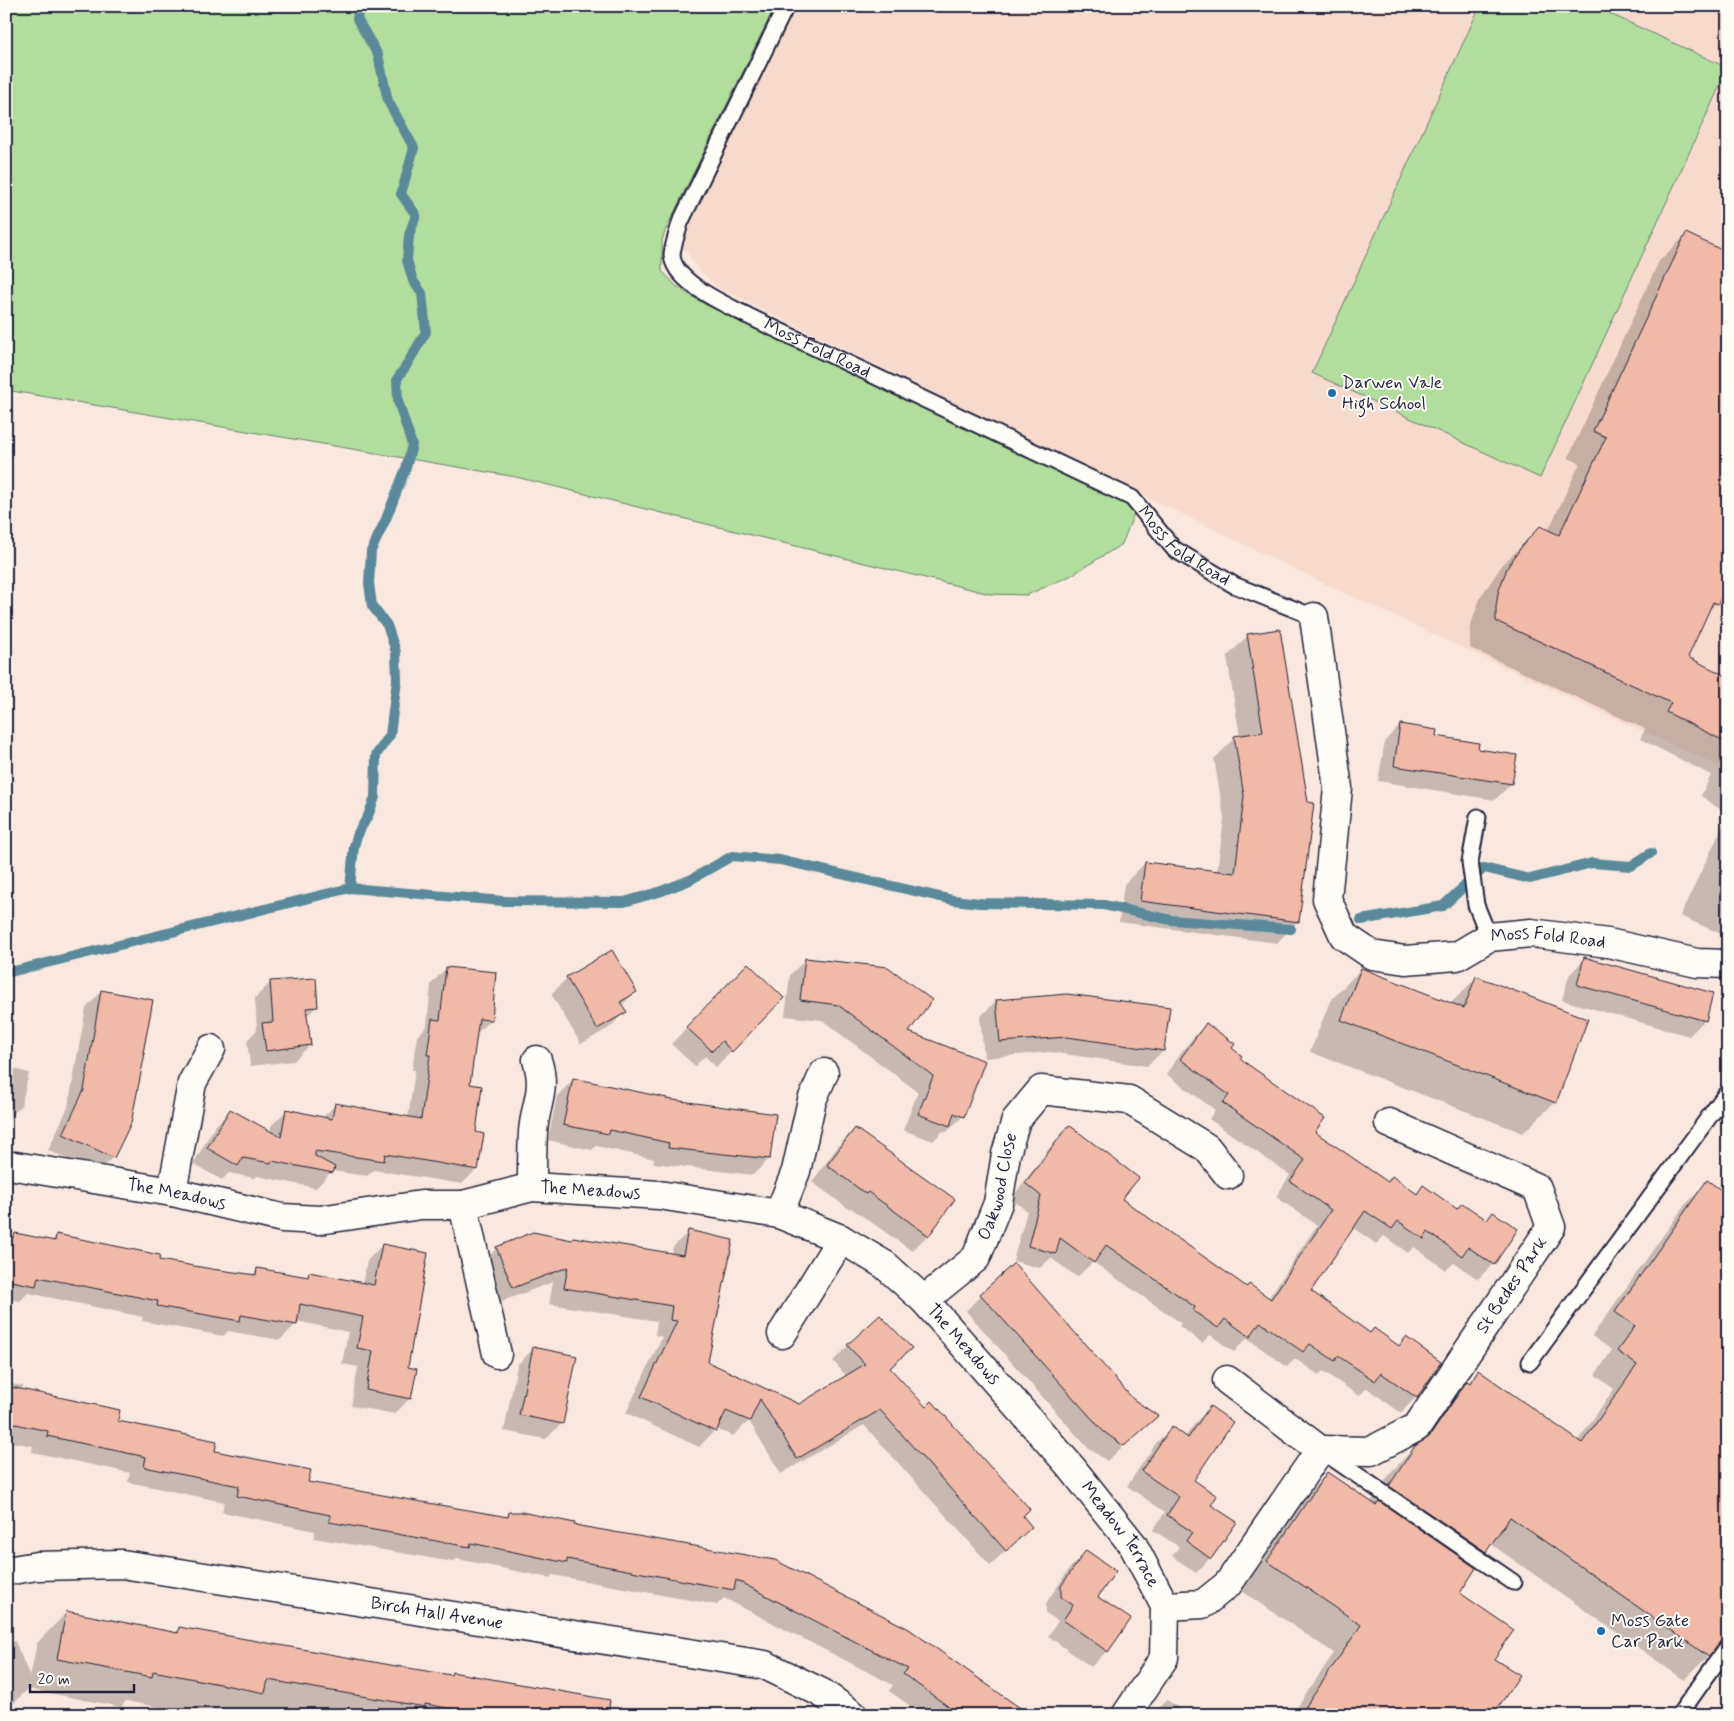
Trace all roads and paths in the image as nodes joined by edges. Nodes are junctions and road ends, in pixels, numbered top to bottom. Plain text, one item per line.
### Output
1 (786, 6) edge
2 (1314, 618) joint
3 (1478, 817) dead end
4 (1489, 938) junction
5 (1728, 964) edge
6 (211, 1049) dead end
7 (537, 1060) dead end
8 (824, 1073) dead end
9 (1728, 1091) edge
10 (1389, 1123) dead end
11 (15, 1166) dead end
12 (1228, 1175) dead end
13 (532, 1187) junction
14 (172, 1192) junction
15 (463, 1204) junction
16 (779, 1214) junction
17 (840, 1239) junction
18 (924, 1300) junction
19 (782, 1334) dead end
20 (497, 1354) dead end
21 (1530, 1362) dead end
22 (1227, 1380) dead end
23 (1320, 1450) junction
24 (1071, 1467) joint
25 (6, 1571) edge
26 (1513, 1582) dead end
27 (1165, 1606) junction
28 (1728, 1646) edge
29 (854, 1715) edge
30 (1126, 1715) edge
31 (1679, 1715) edge

1 - 2 lane, Moss Fold Road
2 - 4 street, Moss Fold Road
3 - 4 lane
4 - 5 street, Moss Fold Road
6 - 14 street
7 - 13 street
8 - 16 street
9 - 21 lane
10 - 23 street, St Bedes Park
11 - 14 street, The Meadows
12 - 18 street, Oakwood Close
13 - 15 street, The Meadows
13 - 16 street, The Meadows
14 - 15 street, The Meadows
15 - 20 street
16 - 17 street, The Meadows
17 - 18 street, The Meadows
17 - 19 street
18 - 24 street, The Meadows
22 - 23 street
23 - 26 lane
23 - 27 street
24 - 27 street, Meadow Terrace
25 - 29 street, Birch Hall Avenue
27 - 30 street
28 - 31 lane

